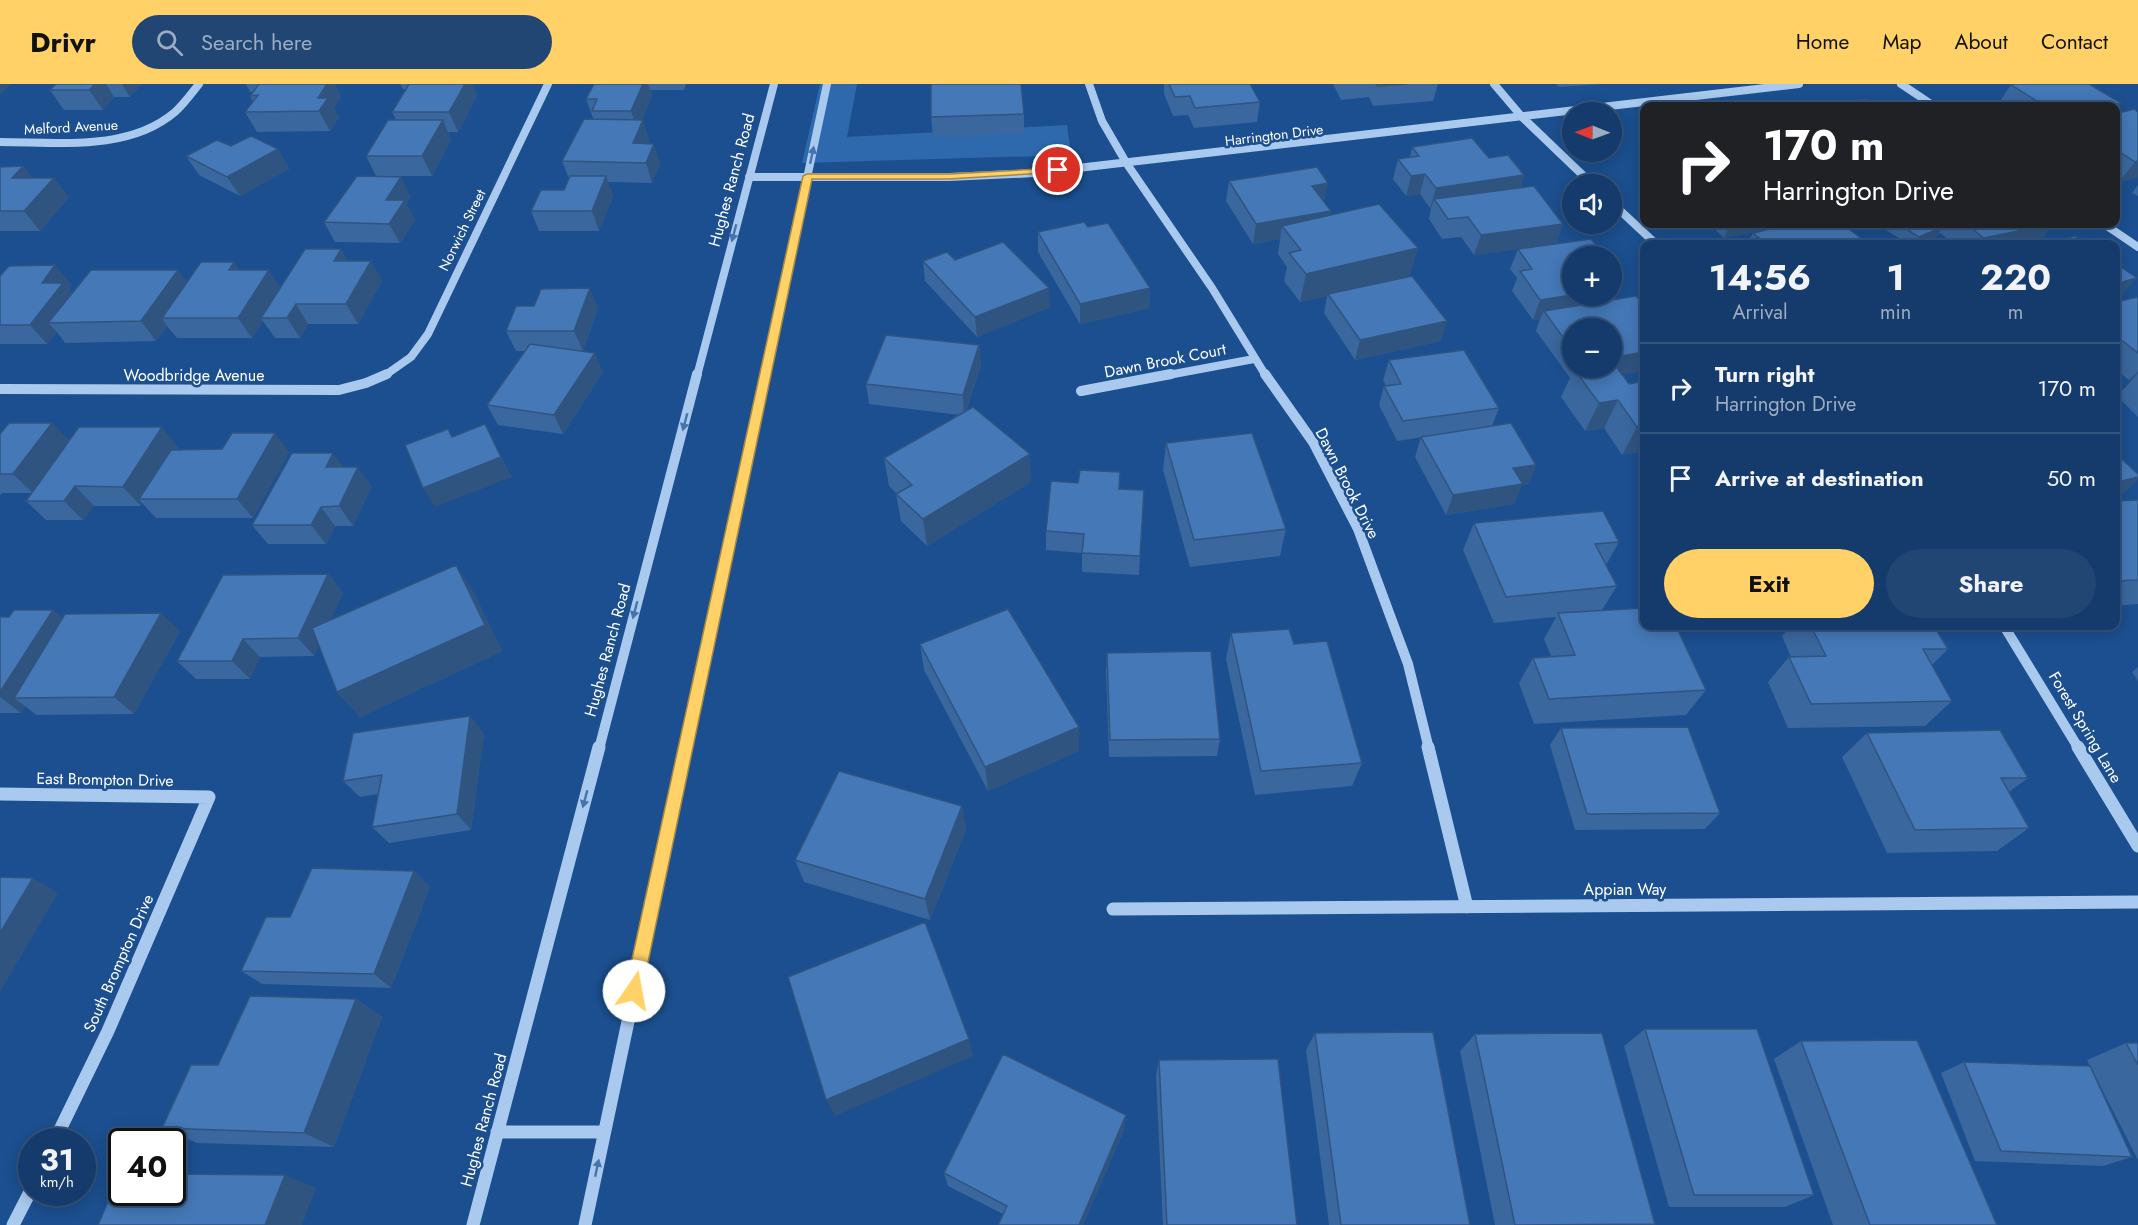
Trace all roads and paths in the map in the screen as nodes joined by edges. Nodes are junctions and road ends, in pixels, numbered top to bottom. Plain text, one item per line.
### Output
1 (199, 84) edge
2 (548, 84) edge
3 (774, 84) edge
4 (827, 84) edge
5 (1089, 84) edge
6 (1494, 84) edge
7 (1799, 84) edge
8 (1901, 84) edge
9 (1648, 102) edge
10 (1928, 102) edge
11 (1640, 103) edge
12 (1522, 117) junction
13 (0, 142) edge
14 (1127, 164) junction
15 (1582, 174) edge
16 (807, 176) junction
17 (749, 177) junction
18 (1622, 212) edge
19 (2110, 228) edge
20 (1652, 240) edge
21 (2138, 247) edge
22 (1254, 359) junction
23 (387, 376) joint
24 (0, 389) edge
25 (1081, 391) dead end
26 (2007, 630) edge
27 (0, 794) edge
28 (209, 796) joint
29 (2138, 846) edge
30 (2138, 902) edge
31 (1467, 907) junction
32 (1113, 909) dead end
33 (61, 1128) edge
34 (497, 1132) junction
35 (604, 1132) junction
36 (23, 1206) edge
37 (13, 1225) edge
38 (473, 1225) edge
39 (585, 1225) edge

1 - 13 street, Melford Avenue
2 - 23 street, Norwich Street
3 - 17 street, Hughes Ranch Road
16 -> 4 street
5 - 14 street, Dawn Brook Drive
6 - 12 street
7 - 9 street, Harrington Drive
8 - 10 street
11 - 12 street, Harrington Drive
12 - 14 street, Harrington Drive
12 - 15 street
14 - 16 street, Harrington Drive
14 - 22 street, Dawn Brook Drive
16 - 17 street, Harrington Drive
16 - 35 street
17 -> 34 street, Hughes Ranch Road
18 - 20 street
19 - 21 street
22 - 25 street, Dawn Brook Court
22 - 31 street, Dawn Brook Drive
23 - 24 street, Woodbridge Avenue
26 - 29 street, Forest Spring Lane
27 - 28 street, East Brompton Drive
28 - 33 street, South Brompton Drive
30 - 31 street, Appian Way
31 - 32 street, Appian Way
34 - 35 street
34 - 38 street, Hughes Ranch Road
39 -> 35 street
36 - 37 street

